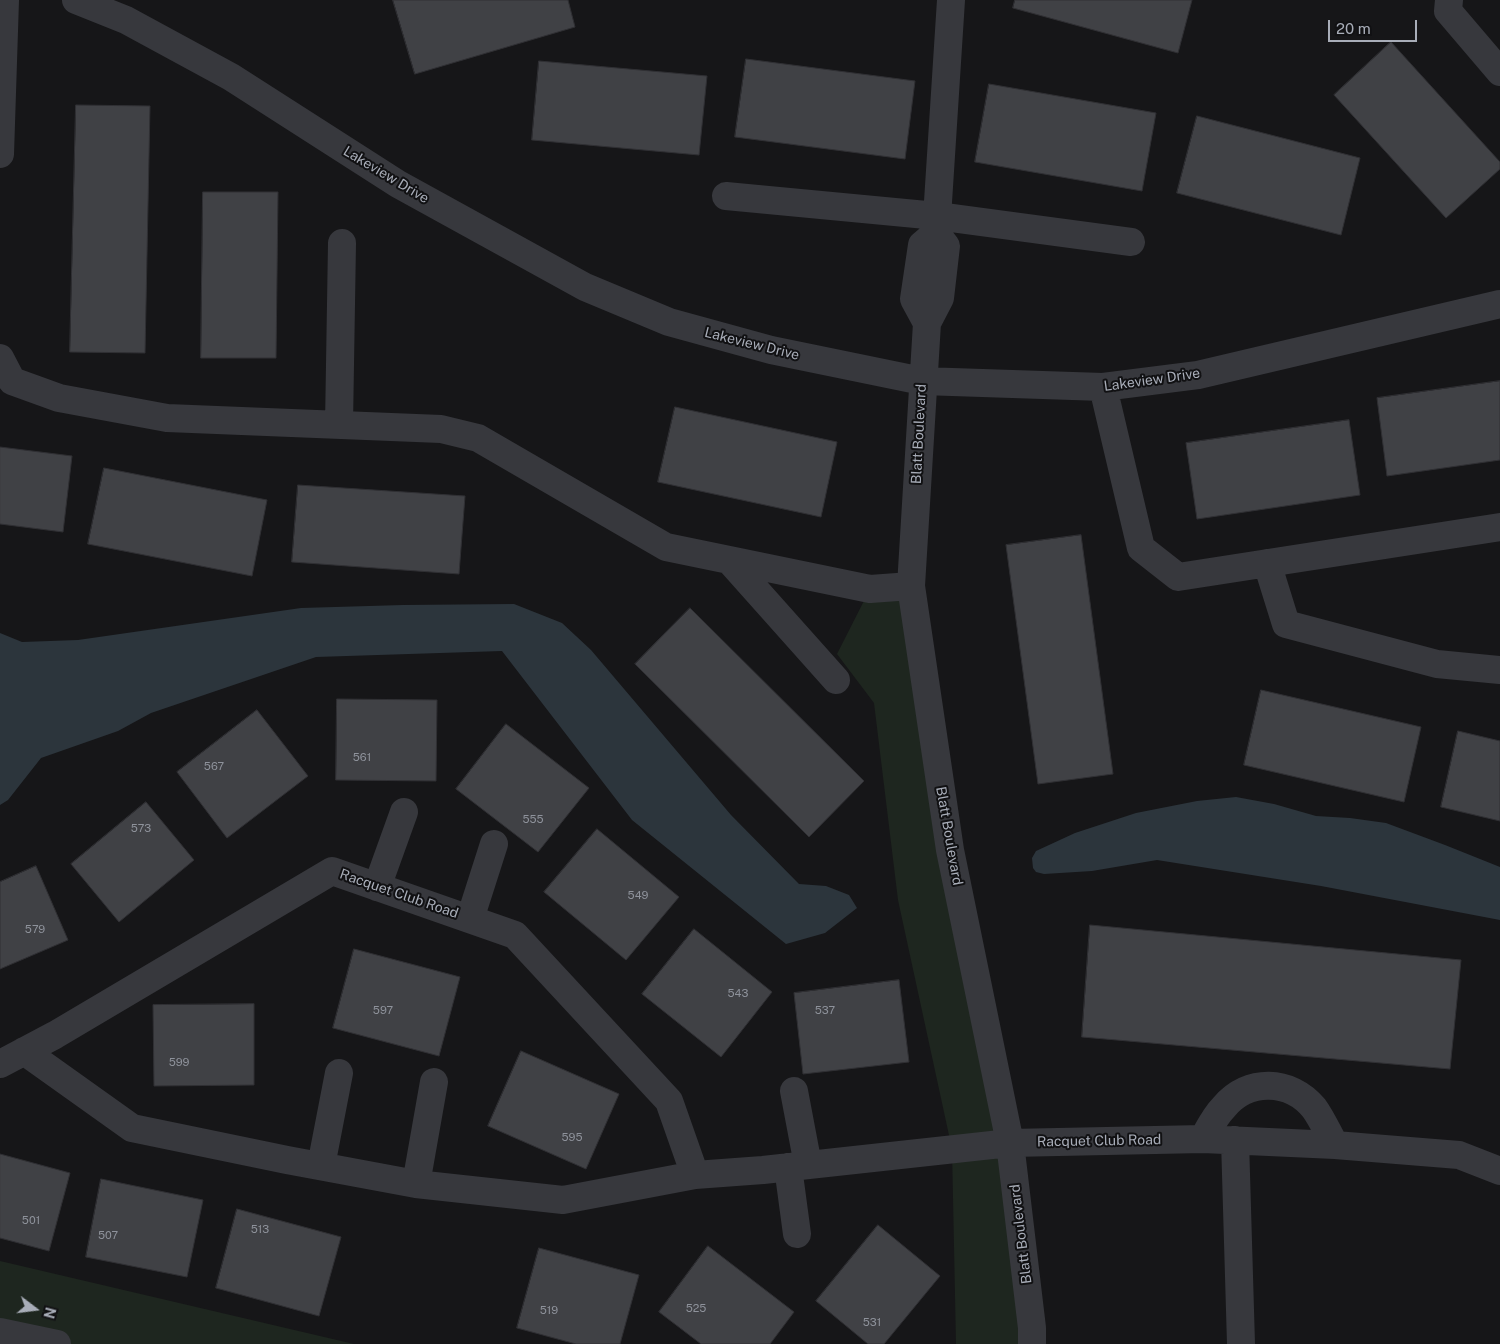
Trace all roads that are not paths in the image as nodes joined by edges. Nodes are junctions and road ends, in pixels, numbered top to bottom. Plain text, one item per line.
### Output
1 (5, 0) edge
2 (76, 0) edge
3 (952, 0) edge
4 (1449, 0) edge
5 (1500, 72) edge
6 (0, 154) edge
7 (726, 196) dead end
8 (936, 225) junction
9 (1131, 242) dead end
10 (342, 243) dead end
11 (1500, 304) edge
12 (0, 358) edge
13 (922, 381) junction
14 (1103, 387) junction
15 (339, 425) junction
16 (1500, 527) edge
17 (729, 560) junction
18 (1267, 563) junction
19 (910, 586) junction
20 (1500, 670) edge
21 (836, 680) dead end
22 (404, 812) dead end
23 (494, 844) dead end
24 (377, 886) junction
25 (470, 919) junction
26 (24, 1051) junction
27 (0, 1064) edge
28 (339, 1073) dead end
29 (434, 1082) dead end
30 (794, 1091) dead end
31 (1203, 1139) junction
32 (1236, 1140) junction
33 (1010, 1143) junction
34 (1335, 1144) junction
35 (321, 1166) junction
36 (798, 1166) junction
37 (1500, 1171) edge
38 (695, 1175) junction
39 (416, 1184) junction
40 (797, 1234) dead end
41 (0, 1332) edge
42 (57, 1344) edge
43 (1032, 1344) edge
44 (1241, 1344) edge

1 - 6 street
2 - 13 street, Lakeview Drive
3 - 8 street, Blatt Boulevard
4 - 5 street
7 - 8 street
8 - 9 street
8 - 13 street, Blatt Boulevard
10 - 15 street
11 - 14 street, Lakeview Drive
12 - 15 street
13 - 14 street, Lakeview Drive
13 - 19 street, Blatt Boulevard
14 - 18 street
15 - 17 street
16 - 18 street
17 - 19 street
17 - 21 street
18 - 20 street
19 - 33 street, Blatt Boulevard
22 - 24 street
23 - 25 street
24 - 25 street, Racquet Club Road
24 - 26 street, Racquet Club Road
25 - 38 street, Racquet Club Road
26 - 27 street, Racquet Club Road
26 - 35 street, Racquet Club Road
28 - 35 street
29 - 39 street
30 - 36 street
31 - 32 street, Racquet Club Road
31 - 33 street, Racquet Club Road
31 - 34 street
32 - 34 street, Racquet Club Road
32 - 44 street
33 - 36 street, Racquet Club Road
33 - 43 street, Blatt Boulevard
34 - 37 street, Racquet Club Road
35 - 39 street, Racquet Club Road
36 - 38 street, Racquet Club Road
36 - 40 street
38 - 39 street, Racquet Club Road
41 - 42 street

